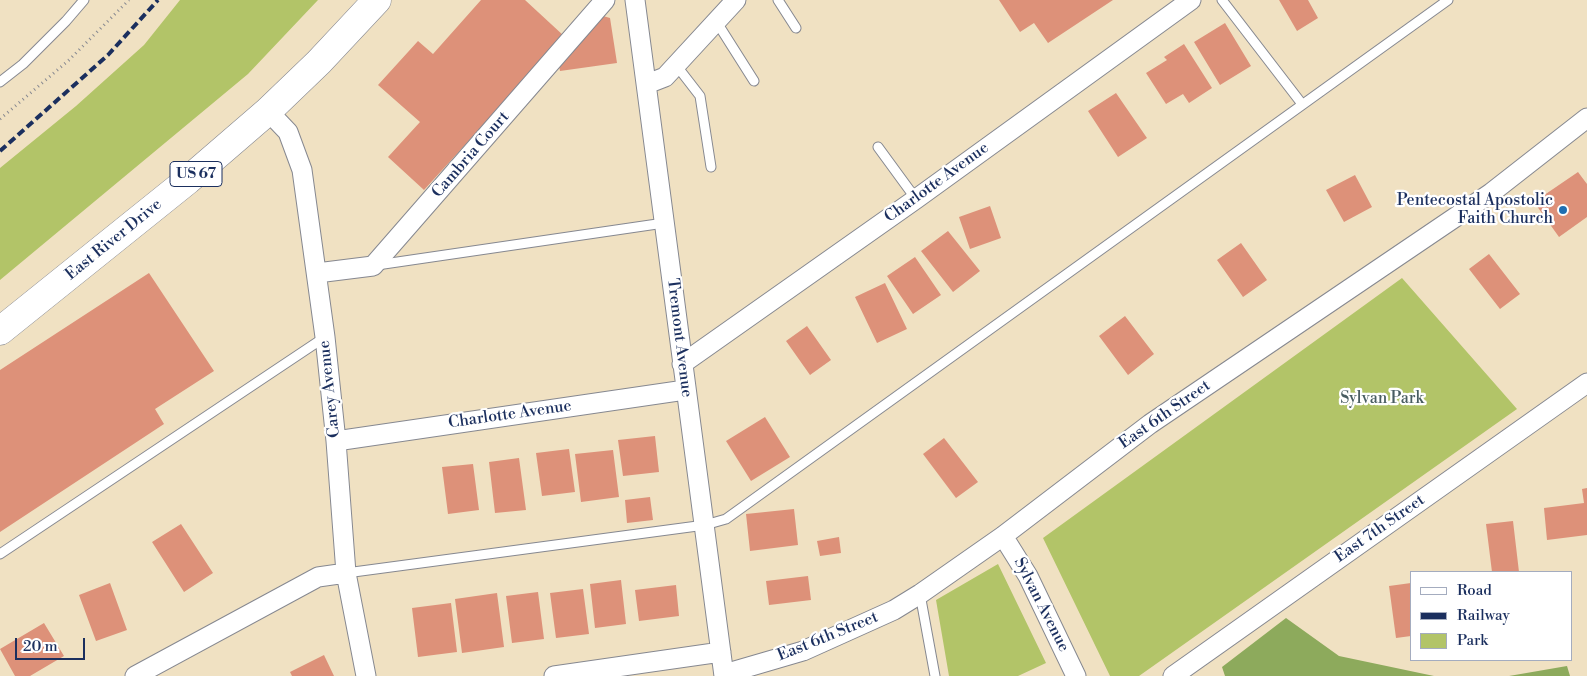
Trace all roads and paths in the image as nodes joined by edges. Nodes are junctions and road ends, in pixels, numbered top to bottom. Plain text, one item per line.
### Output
1 (84, 0) edge
2 (129, 0) edge
3 (377, 0) edge
4 (605, 0) edge
5 (635, 0) edge
6 (736, 0) edge
7 (778, 0) edge
8 (1191, 0) edge
9 (1222, 0) edge
10 (1448, 0) edge
11 (716, 21) junction
12 (796, 28) dead end
13 (676, 65) junction
14 (754, 80) dead end
15 (0, 82) edge
16 (647, 84) junction
17 (1302, 104) junction
18 (268, 111) junction
19 (1587, 118) edge
20 (0, 119) edge
21 (878, 146) dead end
22 (711, 167) dead end
23 (916, 199) junction
24 (664, 223) junction
25 (373, 266) junction
26 (317, 273) junction
27 (0, 332) edge
28 (325, 337) junction
29 (682, 364) junction
30 (1587, 383) edge
31 (685, 390) junction
32 (336, 441) junction
33 (705, 525) junction
34 (1003, 536) junction
35 (0, 554) edge
36 (346, 573) junction
37 (920, 594) junction
38 (721, 652) junction
39 (724, 675) edge
40 (135, 676) edge
41 (366, 676) edge
42 (554, 676) edge
43 (934, 676) edge
44 (1076, 676) edge
45 (1173, 676) edge

1 - 15 lane
2 - 20 path
3 - 18 main road, East River Drive / US 67
4 - 25 street, Cambria Court
5 - 16 street, Tremont Avenue
6 - 11 street
7 - 12 lane
8 - 23 street, Charlotte Avenue
9 - 17 lane
10 - 17 lane
11 - 13 street
11 - 14 lane
13 - 16 street
13 - 22 lane
16 - 24 street, Tremont Avenue
17 - 33 lane
18 - 26 street, Carey Avenue
18 - 27 main road, East River Drive / US 67
19 - 34 street, East 6th Street
21 - 23 lane
23 - 29 street, Charlotte Avenue
24 - 25 lane
24 - 29 street, Tremont Avenue
25 - 26 street
26 - 28 street, Carey Avenue
28 - 32 street, Carey Avenue
28 - 35 lane
29 - 31 street, Tremont Avenue
30 - 45 street, East 7th Street
31 - 32 street, Charlotte Avenue
31 - 33 street, Tremont Avenue
32 - 36 street, Carey Avenue
33 - 36 lane
33 - 38 street, Tremont Avenue
34 - 37 street, East 6th Street
34 - 44 street, Sylvan Avenue
36 - 40 street
36 - 41 street, Carey Avenue
37 - 39 street, East 6th Street
37 - 43 lane
38 - 39 street, Tremont Avenue
38 - 42 street

